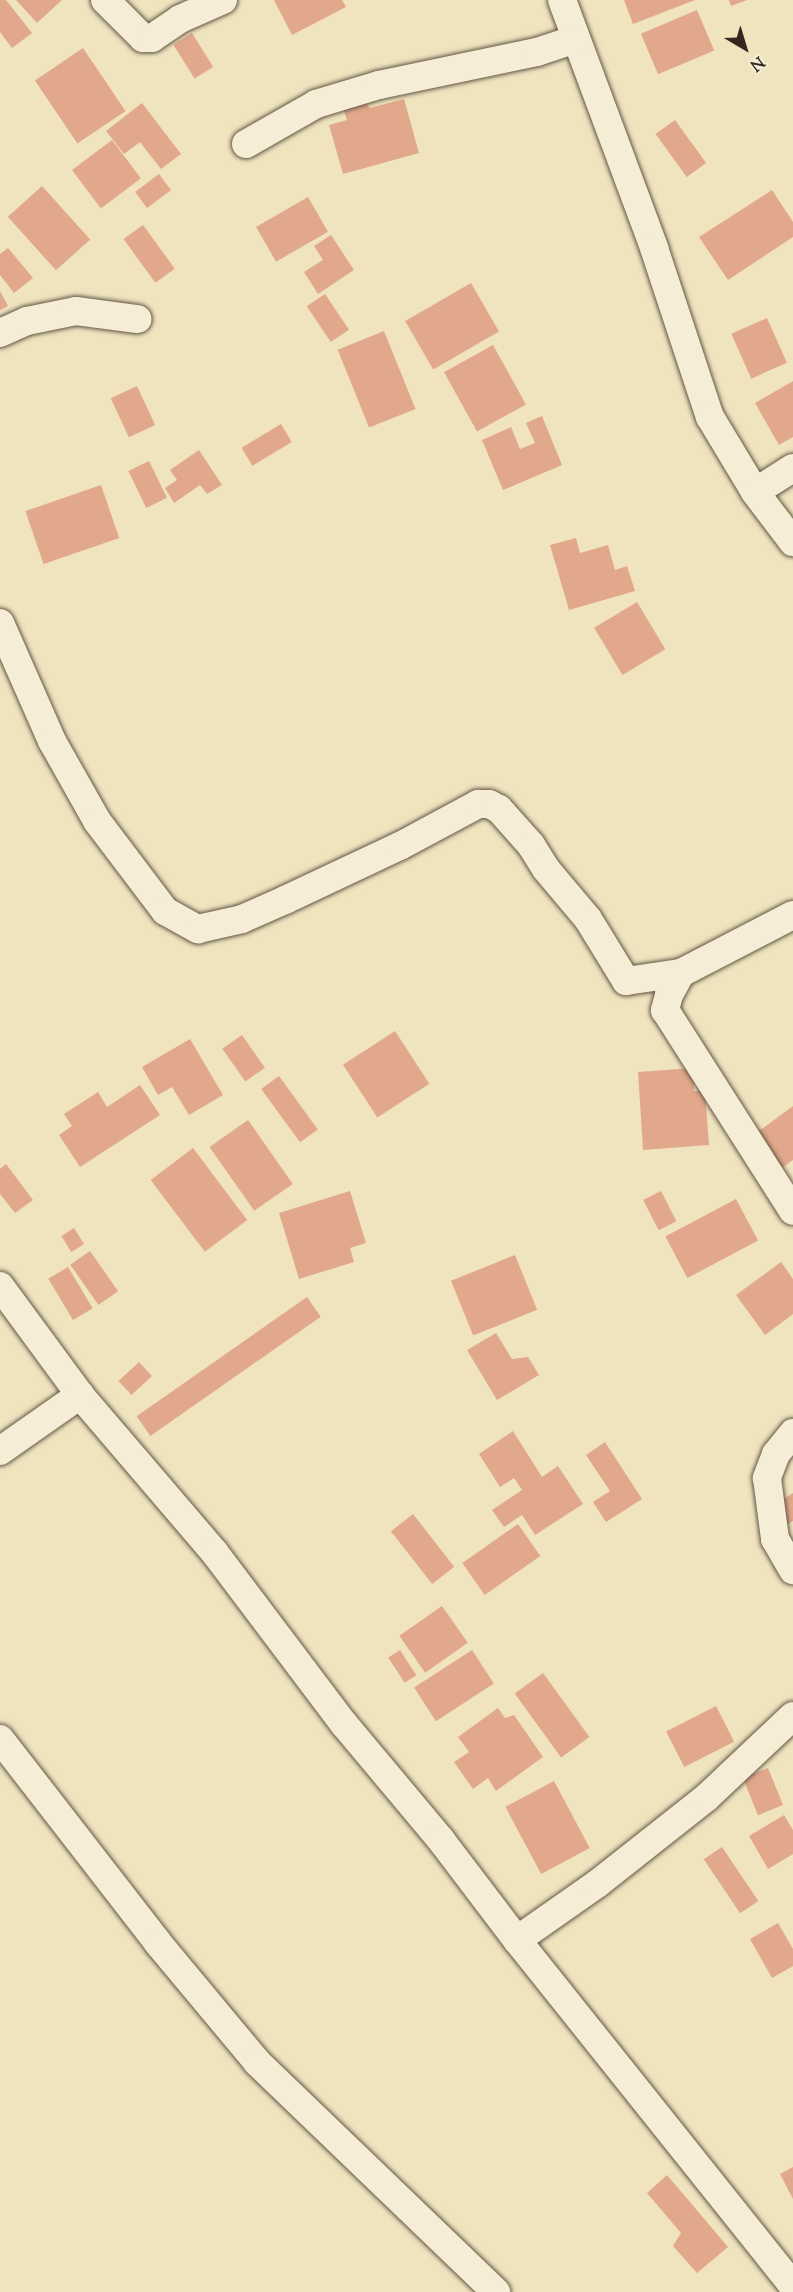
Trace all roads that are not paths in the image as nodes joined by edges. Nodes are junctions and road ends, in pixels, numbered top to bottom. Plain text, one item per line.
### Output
1 (105, 0) edge
2 (223, 0) edge
3 (562, 0) edge
4 (576, 39) junction
5 (246, 144) dead end
6 (137, 319) dead end
7 (0, 333) edge
8 (793, 468) edge
9 (755, 492) junction
10 (793, 542) edge
11 (0, 623) edge
12 (793, 915) edge
13 (681, 973) junction
14 (793, 1210) edge
15 (0, 1286) edge
16 (80, 1395) junction
17 (793, 1433) edge
18 (0, 1451) edge
19 (793, 1570) edge
20 (793, 1716) edge
21 (0, 1739) edge
22 (517, 1940) junction
23 (793, 2286) edge
24 (496, 2292) edge

1 - 2 street
3 - 4 street
4 - 5 street
4 - 9 street
6 - 7 street
8 - 9 street
9 - 10 street
11 - 13 street
12 - 13 street
13 - 14 street
15 - 16 street
16 - 18 street
16 - 22 street
17 - 19 street
20 - 22 street
21 - 24 street
22 - 23 street

